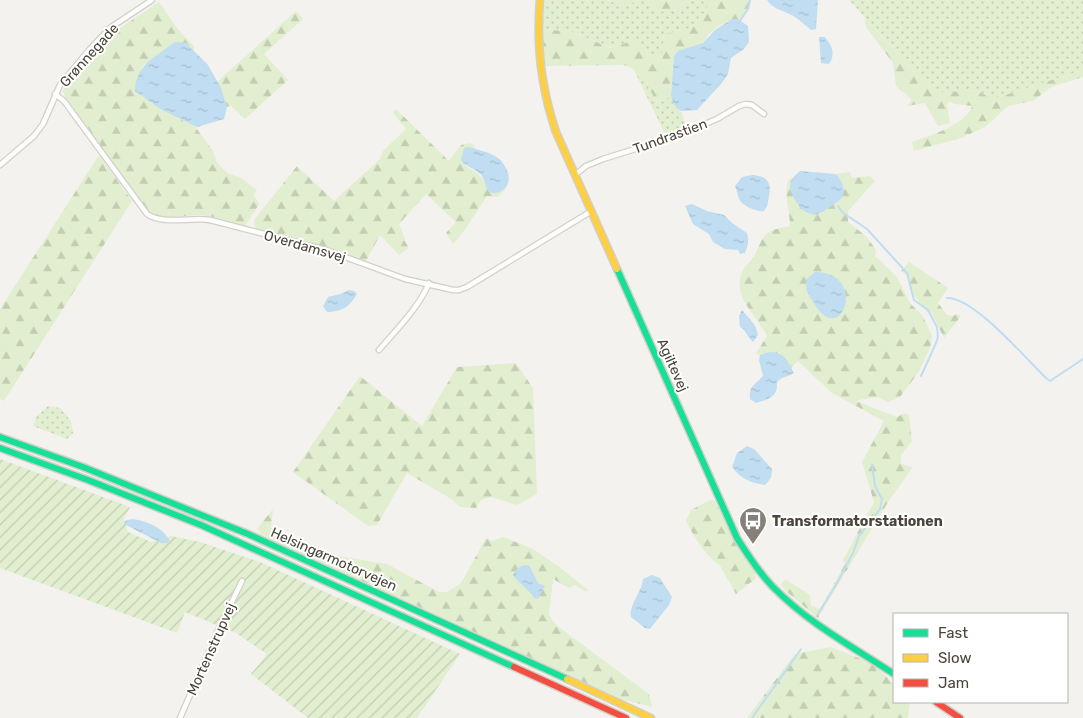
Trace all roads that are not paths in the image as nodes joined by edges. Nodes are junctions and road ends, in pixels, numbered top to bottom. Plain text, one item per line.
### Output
1 (152, 0) edge
2 (540, 0) edge
3 (55, 94) junction
4 (764, 114) dead end
5 (0, 164) edge
6 (575, 175) junction
7 (590, 212) junction
8 (429, 283) junction
9 (379, 350) dead end
10 (0, 437) edge
11 (0, 448) edge
12 (242, 581) dead end
13 (893, 673) edge
14 (938, 703) edge
15 (180, 718) edge
16 (626, 718) edge
17 (651, 718) edge
18 (960, 718) edge

1 - 3 street, Grønnegade
2 - 6 main road, Agiltevej
3 - 5 street, Grønnegade
3 - 8 street, Overdamsvej
4 - 6 street, Tundrastien
6 - 7 main road, Agiltevej
7 - 8 street, Overdamsvej
7 - 13 main road, Agiltevej
8 - 9 street
10 - 17 main road, Helsingørmotorvejen
11 - 16 main road, Helsingørmotorvejen
12 - 15 street, Mortenstrupvej
14 - 18 main road

